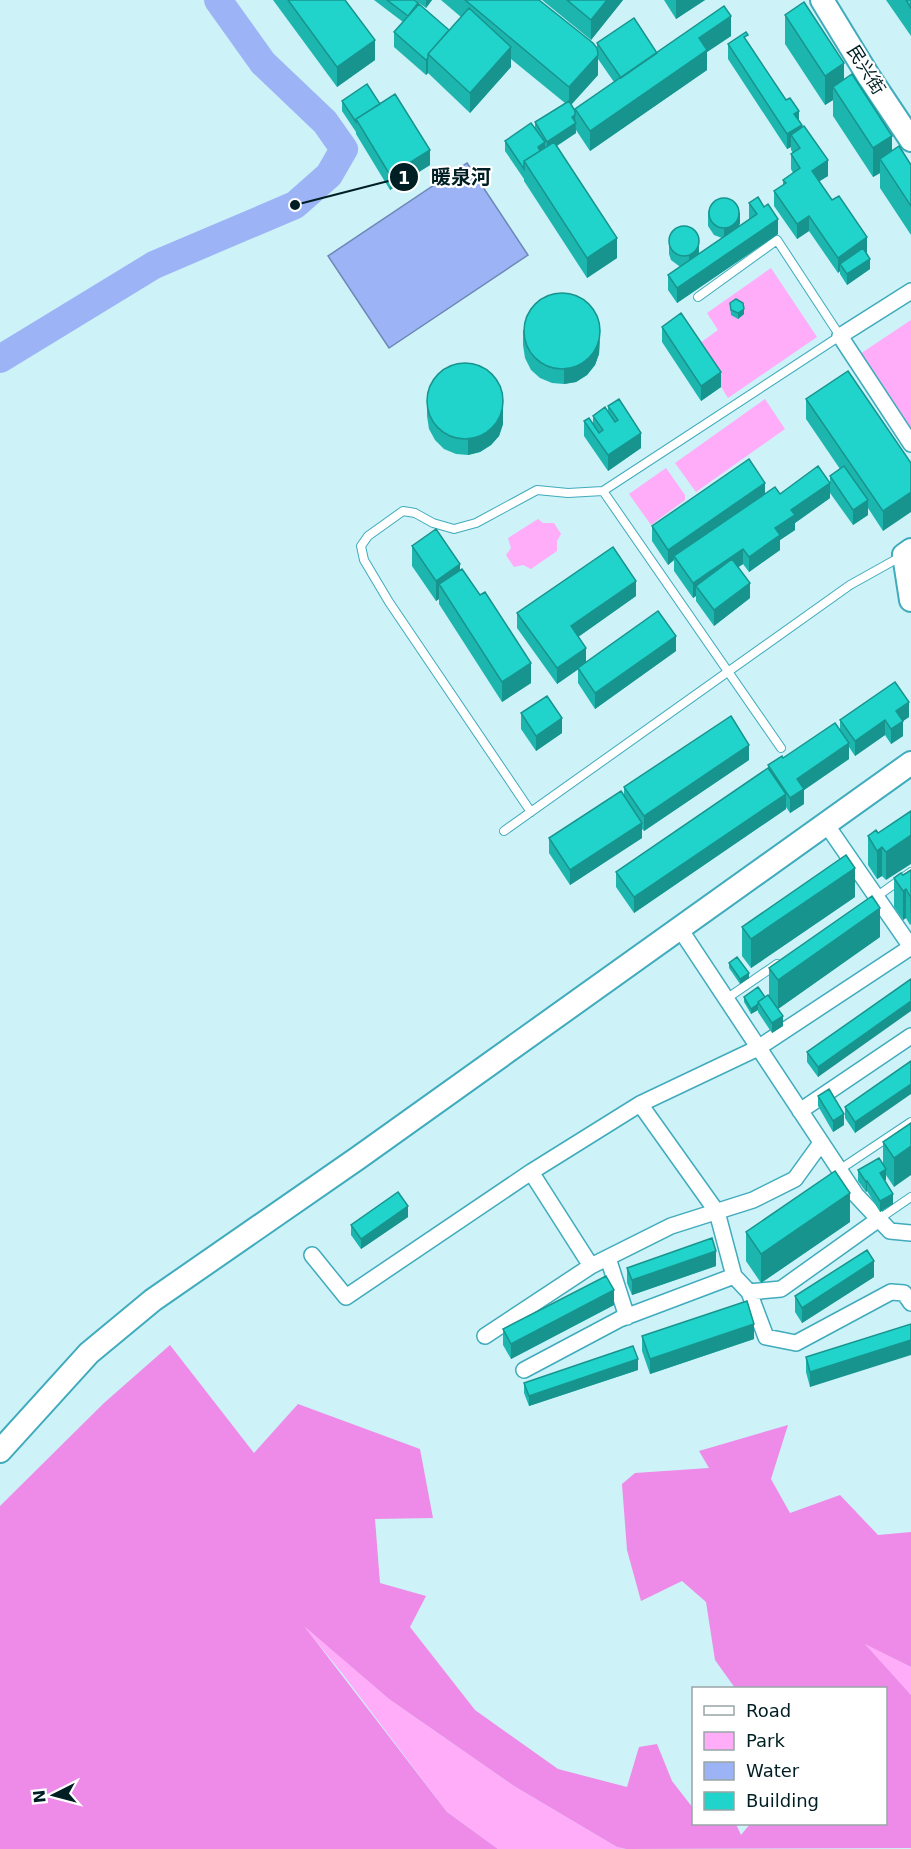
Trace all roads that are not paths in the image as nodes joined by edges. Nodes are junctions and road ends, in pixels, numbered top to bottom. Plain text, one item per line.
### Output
1 (823, 2) edge
2 (911, 140) edge
3 (911, 291) edge
4 (698, 297) dead end
5 (840, 336) junction
6 (911, 444) edge
7 (603, 491) junction
8 (907, 553) edge
9 (911, 600) edge
10 (729, 672) junction
11 (781, 748) dead end
12 (911, 763) edge
13 (531, 812) junction
14 (825, 824) junction
15 (504, 831) dead end
16 (911, 872) edge
17 (871, 900) junction
18 (680, 928) junction
19 (782, 961) edge
20 (726, 999) junction
21 (911, 1036) edge
22 (758, 1048) junction
23 (640, 1104) junction
24 (800, 1111) junction
25 (911, 1122) edge
26 (821, 1143) junction
27 (839, 1170) junction
28 (531, 1172) junction
29 (911, 1197) edge
30 (717, 1212) junction
31 (879, 1219) junction
32 (911, 1233) edge
33 (312, 1255) dead end
34 (608, 1258) junction
35 (591, 1266) junction
36 (734, 1276) junction
37 (749, 1292) junction
38 (911, 1303) edge
39 (627, 1317) junction
40 (486, 1336) dead end
41 (524, 1370) dead end
42 (0, 1452) edge

1 - 2 street, 民兴街
3 - 5 street
4 - 5 lane
5 - 6 street
5 - 7 lane
7 - 10 lane
7 - 13 lane
8 - 9 street
8 - 10 lane
10 - 11 lane
10 - 13 lane
12 - 14 street
13 - 15 lane
14 - 17 street
14 - 18 street
16 - 17 lane
17 - 22 street
18 - 20 street
18 - 42 street
19 - 20 lane
20 - 22 street
21 - 24 street
22 - 23 street
22 - 24 street
23 - 28 street
23 - 30 street
24 - 26 street
25 - 27 lane
26 - 27 street
26 - 30 street
27 - 31 street
28 - 33 street
28 - 35 street
29 - 31 lane
30 - 34 street
30 - 36 street
31 - 32 street
31 - 37 street
34 - 35 street
34 - 39 street
35 - 40 street
36 - 37 street
36 - 39 street
37 - 38 street
39 - 41 street

